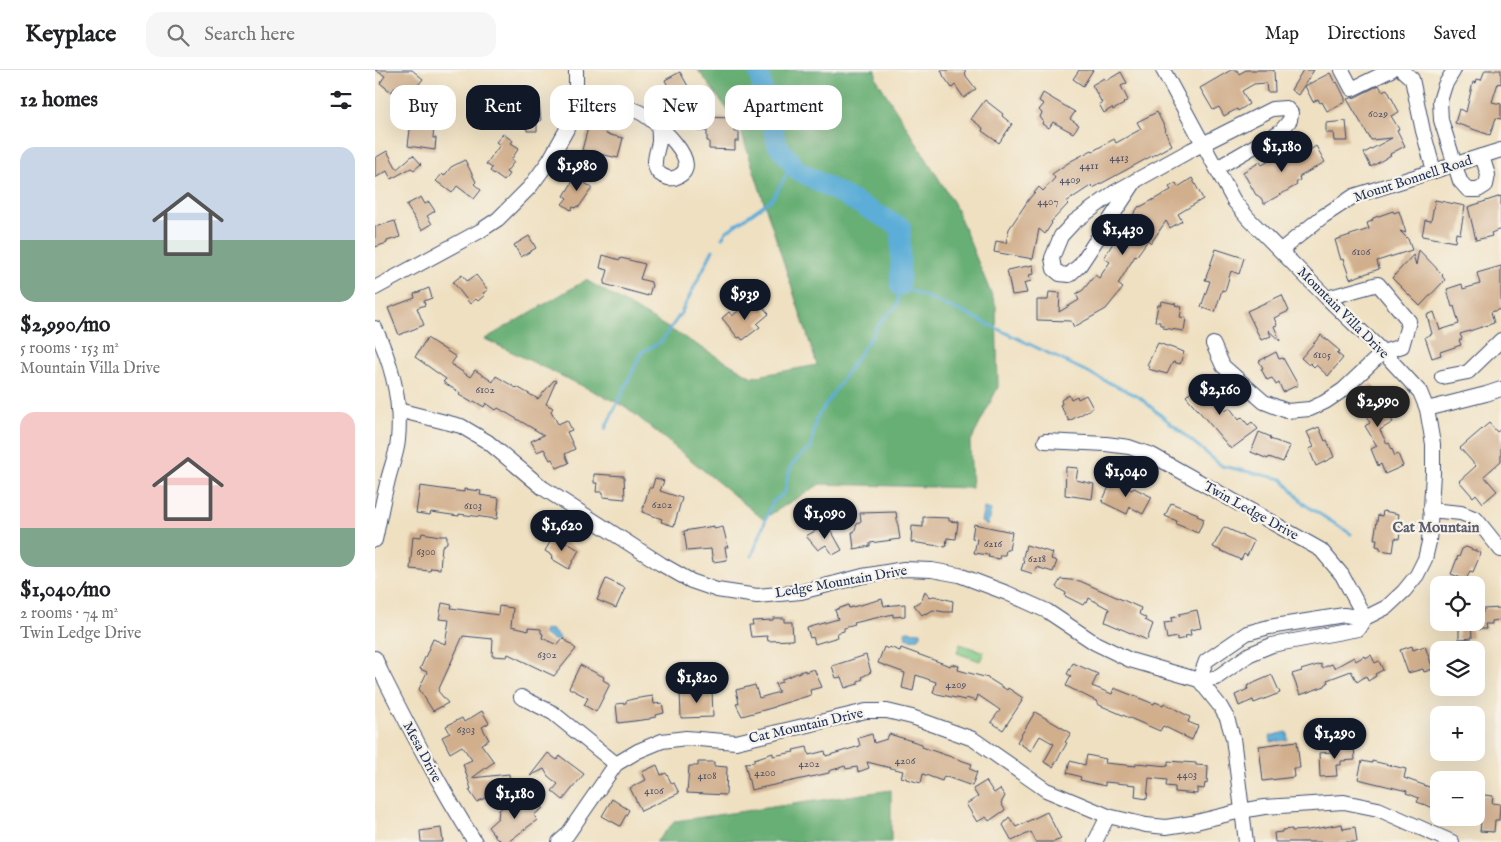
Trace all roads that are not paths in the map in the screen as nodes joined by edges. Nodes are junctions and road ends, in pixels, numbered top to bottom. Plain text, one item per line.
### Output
1 (576, 70) edge
2 (1163, 70) edge
3 (1342, 70) edge
4 (1391, 70) edge
5 (1402, 70) edge
6 (1454, 70) edge
7 (576, 85) edge
8 (566, 130) edge
9 (1204, 144) junction
10 (1501, 150) edge
11 (1482, 156) junction
12 (1455, 164) junction
13 (1217, 168) junction
14 (1434, 171) junction
15 (1136, 180) junction
16 (1281, 250) junction
17 (375, 288) edge
18 (1327, 298) junction
19 (375, 328) edge
20 (1501, 340) edge
21 (1213, 344) dead end
22 (1383, 352) junction
23 (1441, 377) dead end
24 (1501, 388) edge
25 (1427, 409) junction
26 (398, 410) junction
27 (1045, 441) dead end
28 (381, 484) edge
29 (1430, 510) junction
30 (375, 540) edge
31 (1500, 545) edge
32 (1365, 618) junction
33 (375, 658) edge
34 (1199, 680) junction
35 (521, 697) dead end
36 (616, 764) junction
37 (1241, 811) junction
38 (1108, 816) junction
39 (475, 842) edge
40 (559, 842) edge
41 (1095, 842) edge
42 (1246, 842) edge
43 (1452, 842) edge

1 - 7 street
2 - 9 street, Mountain Villa Drive
3 - 4 street
5 - 14 street
6 - 12 street
8 - 17 street
9 - 13 street, Mountain Villa Drive
9 - 13 street
9 - 15 street
10 - 11 street, Mount Bonnell Road
11 - 12 street, Mount Bonnell Road
11 - 12 street
12 - 14 street, Mount Bonnell Road
13 - 16 street, Mountain Villa Drive
14 - 16 street, Mount Bonnell Road
15 - 15 street
16 - 18 street, Mountain Villa Drive
18 - 22 street, Mountain Villa Drive
18 - 22 street
19 - 26 street
20 - 23 street
21 - 22 street
22 - 25 street, Mountain Villa Drive
24 - 25 street
25 - 29 street, Mountain Villa Drive
26 - 28 street
26 - 34 street, Ledge Mountain Drive
27 - 32 street, Twin Ledge Drive
28 - 30 street
29 - 31 street
29 - 32 street, Mountain Villa Drive
32 - 34 street, Mountain Villa Drive
32 - 34 street
33 - 39 street, Mesa Drive
34 - 37 street
35 - 36 street
36 - 38 street, Cat Mountain Drive
36 - 40 street, Cat Mountain Drive
37 - 38 street, Cat Mountain Drive
37 - 42 street
37 - 43 street, Cat Mountain Drive
38 - 41 street

